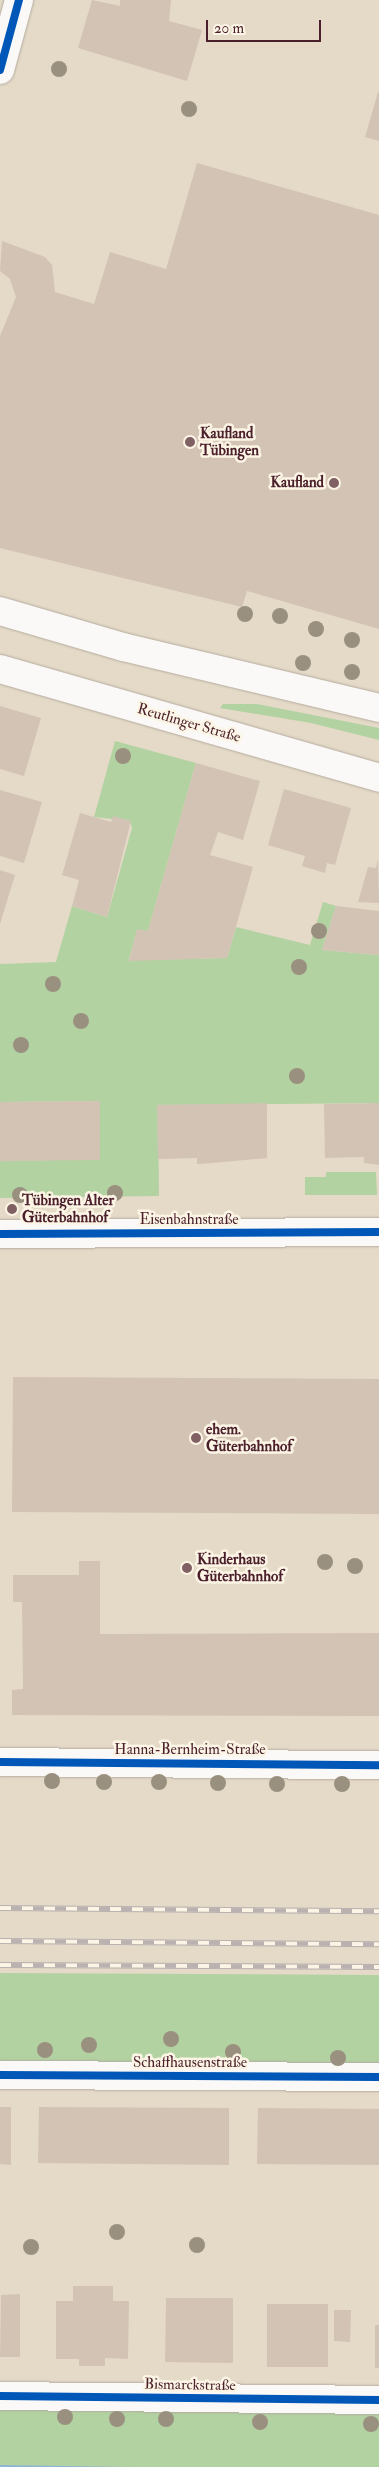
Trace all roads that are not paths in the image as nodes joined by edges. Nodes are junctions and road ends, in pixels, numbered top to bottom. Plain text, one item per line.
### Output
1 (19, 0) edge
2 (0, 70) edge
3 (0, 611) edge
4 (0, 669) edge
5 (379, 708) edge
6 (379, 778) edge
7 (379, 1232) edge
8 (0, 1234) edge
9 (0, 1762) edge
10 (379, 1765) edge
11 (0, 2075) edge
12 (379, 2077) edge
13 (0, 2396) edge
14 (379, 2400) edge

1 - 2 street
3 - 5 street
4 - 6 street, Reutlinger Straße
7 - 8 street, Eisenbahnstraße
9 - 10 street, Hanna-Bernheim-Straße
11 - 12 street, Schaffhausenstraße
13 - 14 street, Bismarckstraße

